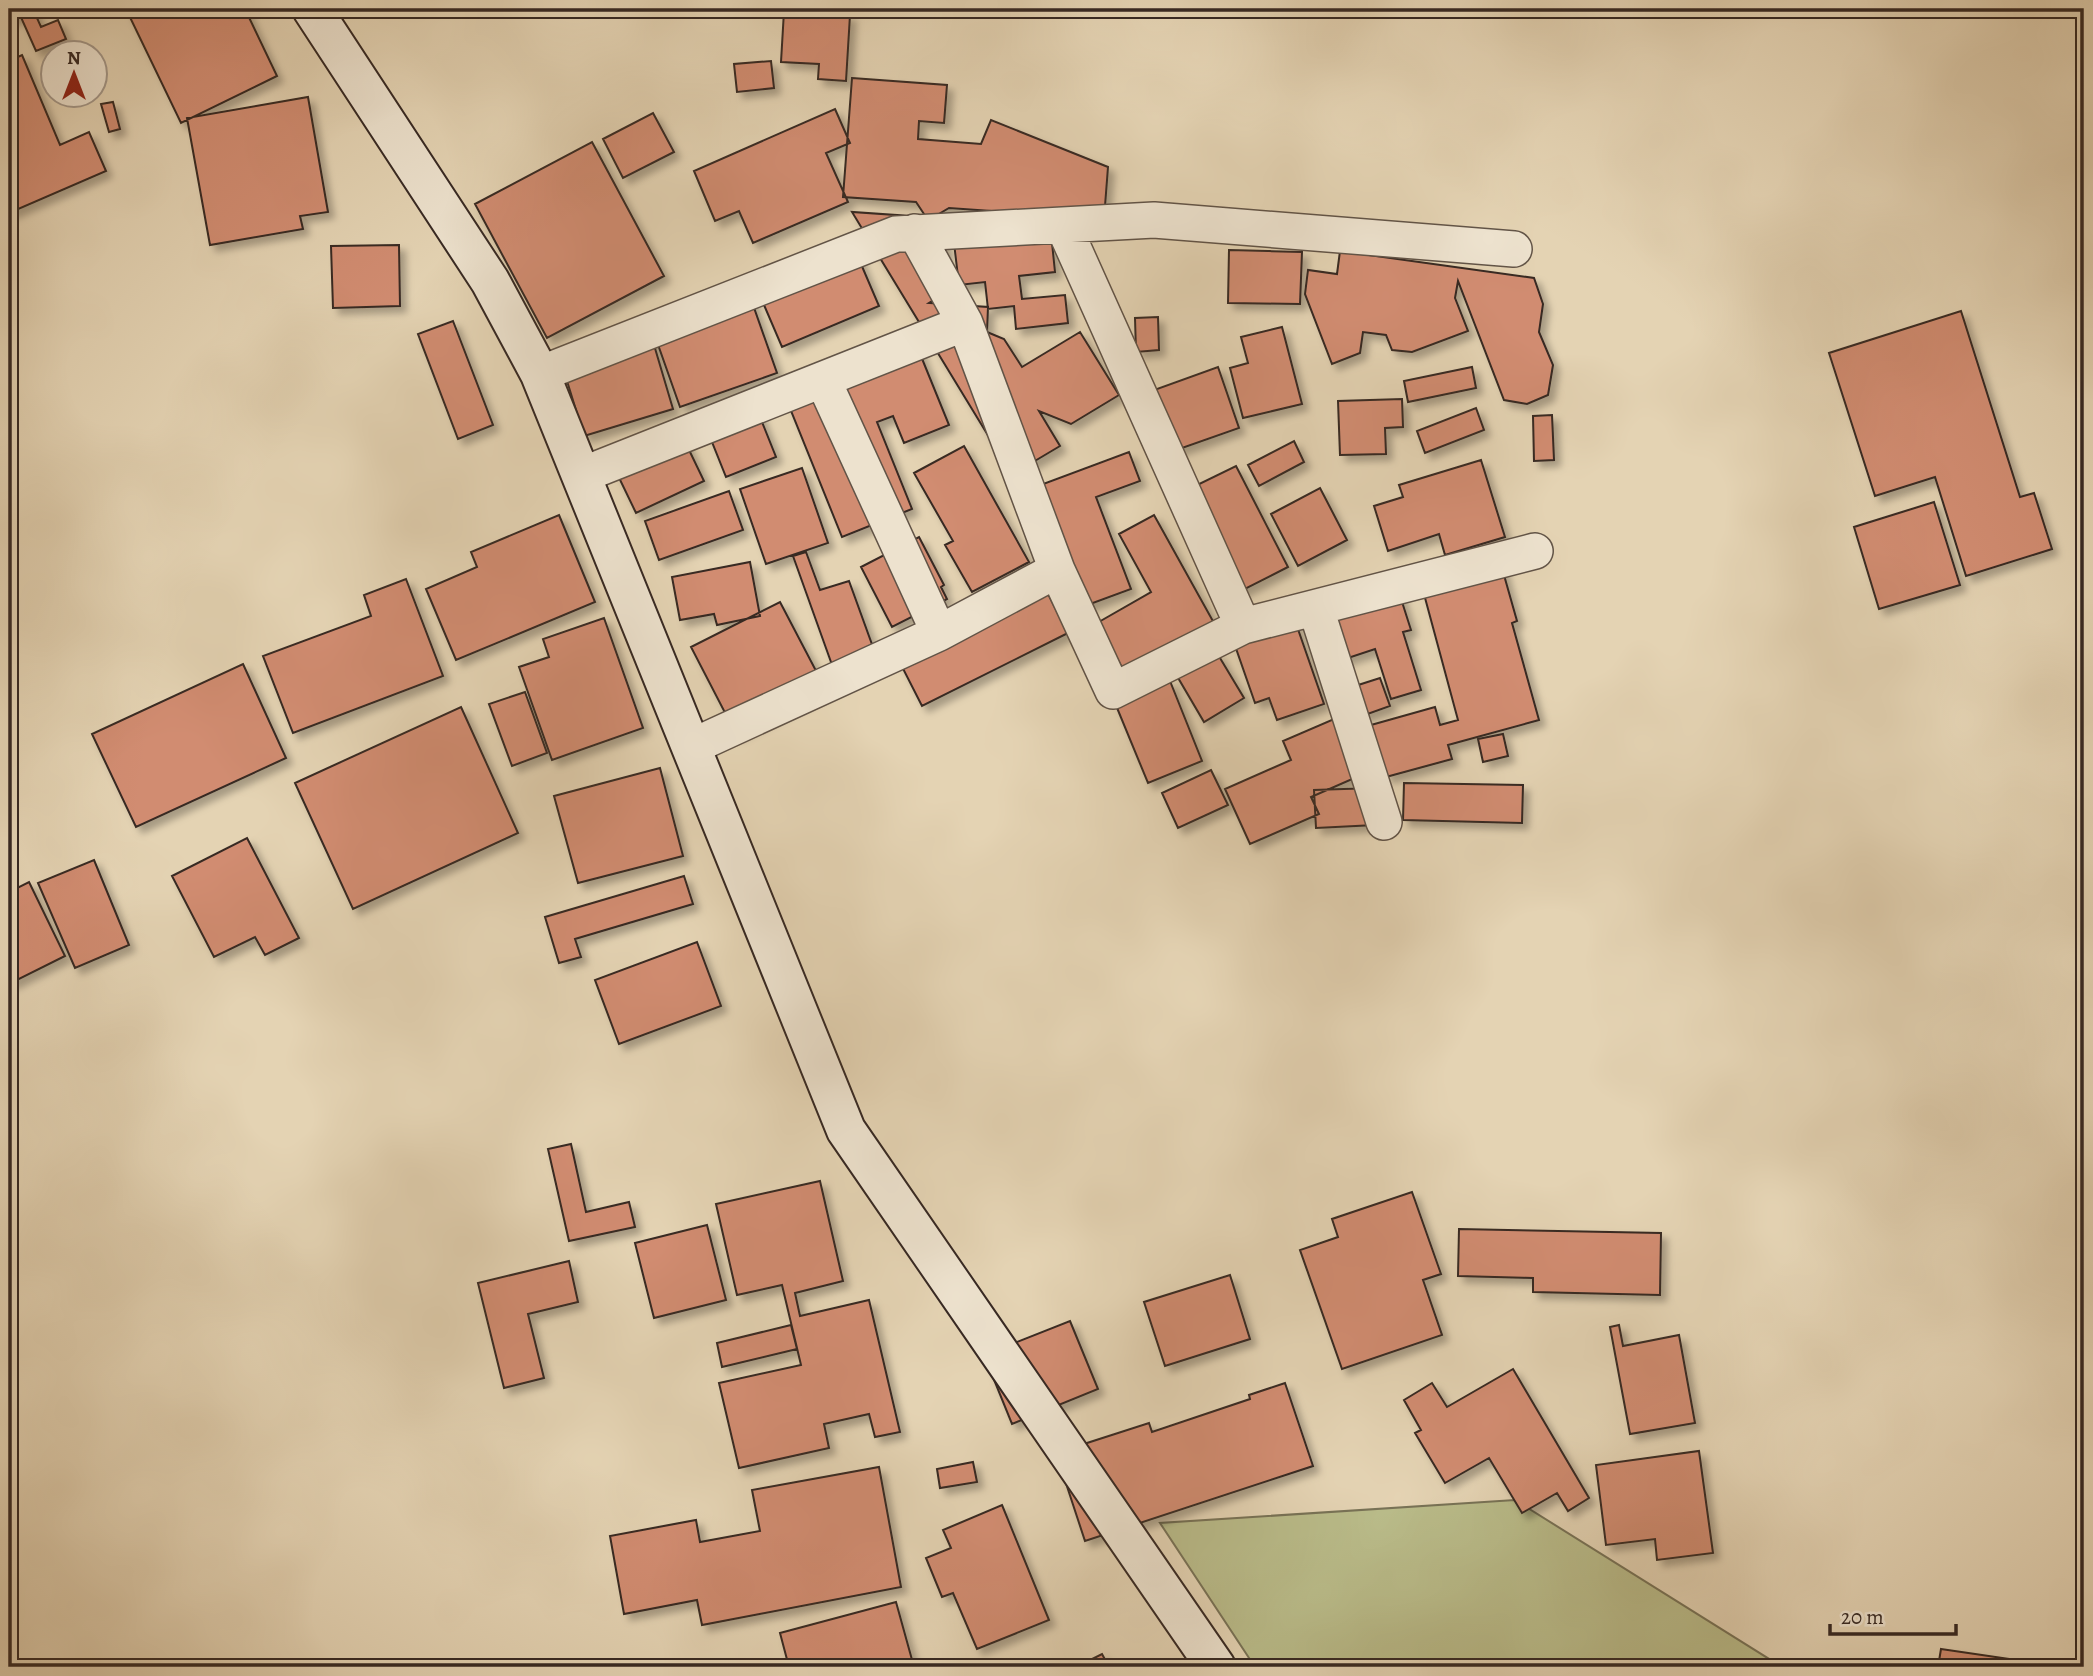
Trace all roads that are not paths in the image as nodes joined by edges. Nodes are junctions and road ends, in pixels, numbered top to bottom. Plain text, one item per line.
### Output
1 (312, 9) edge
2 (1063, 225) junction
3 (915, 232) junction
4 (1514, 249) dead end
5 (965, 323) junction
6 (540, 374) junction
7 (823, 380) junction
8 (582, 475) junction
9 (1535, 551) dead end
10 (1057, 570) junction
11 (1316, 608) junction
12 (1243, 626) junction
13 (939, 633) junction
14 (691, 747) junction
15 (1384, 822) dead end
16 (1216, 1667) edge

1 - 6 street
2 - 3 street
2 - 4 street
2 - 12 street
3 - 5 street
3 - 6 street
5 - 7 street
5 - 10 street
6 - 8 street
7 - 8 street
7 - 13 street
8 - 14 street
9 - 11 street
10 - 12 street
10 - 13 street
11 - 12 street
11 - 15 street
13 - 14 street
14 - 16 street

